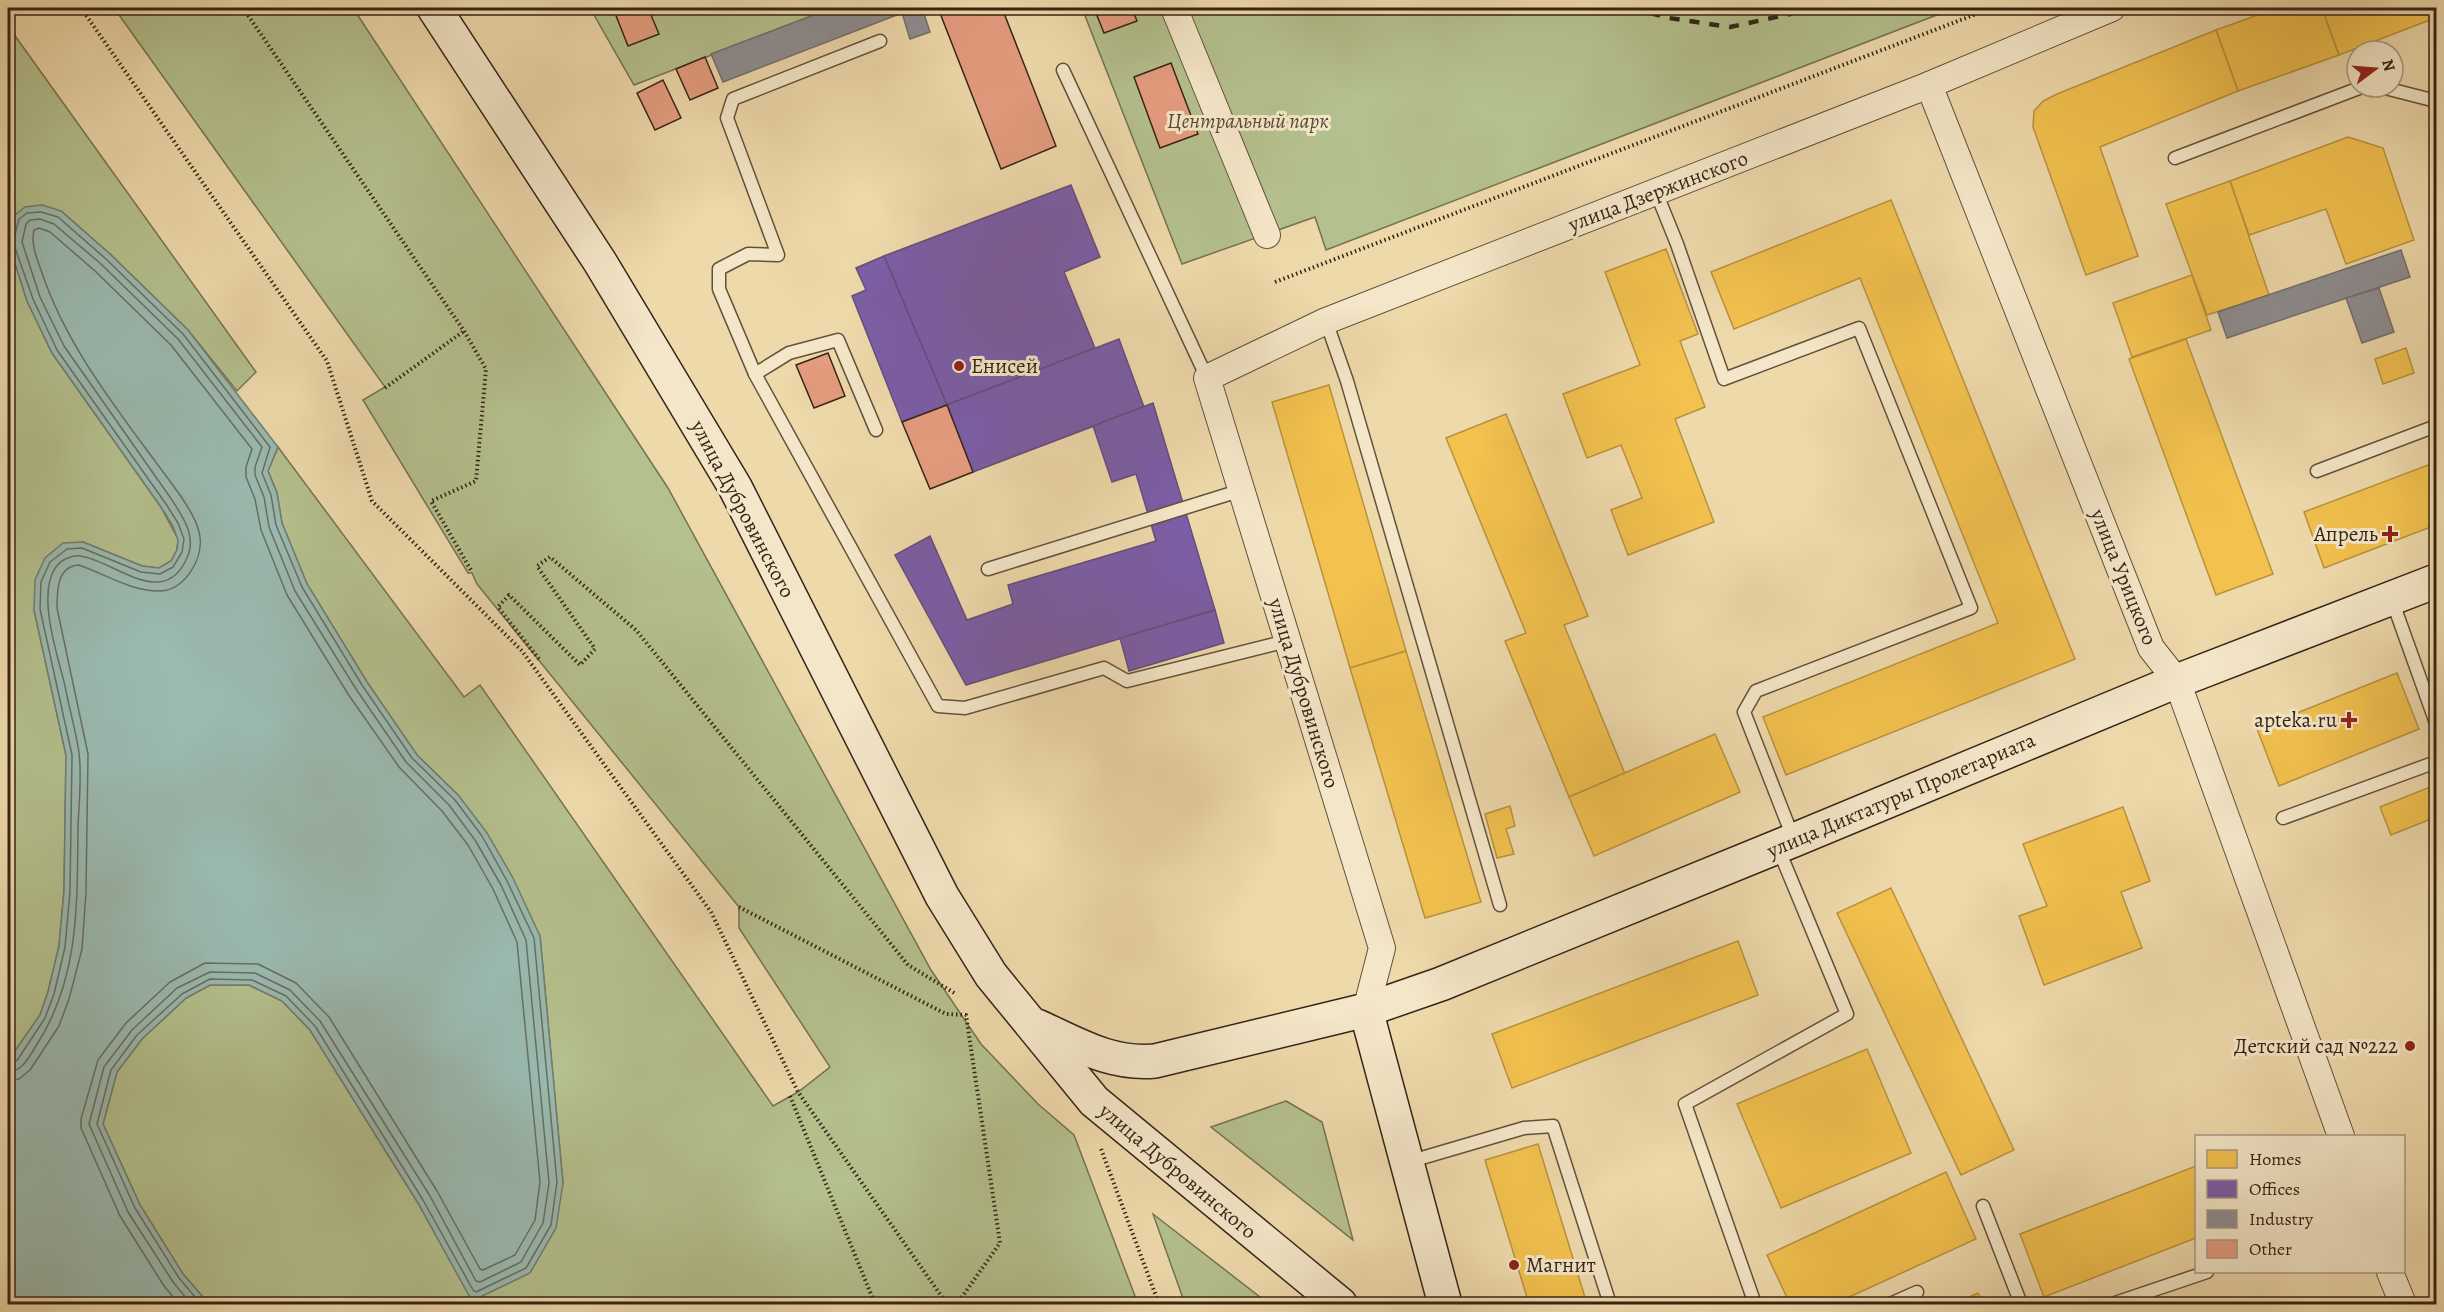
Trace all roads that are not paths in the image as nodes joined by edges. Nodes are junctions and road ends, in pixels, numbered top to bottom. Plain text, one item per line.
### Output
1 (434, 8) edge
2 (1174, 8) edge
3 (2112, 8) edge
4 (879, 41) dead end
5 (1063, 70) dead end
6 (1929, 84) junction
7 (2345, 93) edge
8 (2405, 93) edge
9 (2436, 101) edge
10 (2175, 158) dead end
11 (1656, 192) junction
12 (1267, 235) dead end
13 (1326, 321) junction
14 (755, 374) junction
15 (1207, 378) junction
16 (2436, 426) edge
17 (876, 430) dead end
18 (2318, 471) dead end
19 (1242, 490) junction
20 (988, 569) dead end
21 (2436, 581) edge
22 (2391, 598) junction
23 (1287, 641) junction
24 (2176, 681) junction
25 (2436, 723) edge
26 (2436, 762) edge
27 (2283, 818) dead end
28 (1786, 843) junction
29 (1500, 905) dead end
30 (1366, 1010) junction
31 (1030, 1023) junction
32 (2340, 1135) edge
33 (1407, 1162) junction
34 (1983, 1206) dead end
35 (2204, 1273) edge
36 (2390, 1273) edge
37 (1917, 1292) dead end
38 (1340, 1305) edge
39 (1445, 1305) edge
40 (1610, 1305) edge
41 (1755, 1305) edge
42 (1890, 1305) edge
43 (2021, 1305) edge
44 (2112, 1305) edge
45 (2403, 1305) edge

1 - 31 main road, улица Дубровинского
2 - 12 street
3 - 6 street, улица Дзержинского
4 - 14 lane
5 - 15 lane
6 - 11 street, улица Дзержинского
6 - 24 street, улица Урицкого
7 - 10 lane
8 - 9 lane
11 - 13 street, улица Дзержинского
11 - 28 lane
13 - 15 street, улица Дзержинского
13 - 29 lane
14 - 17 lane
14 - 23 lane
15 - 19 street, улица Дубровинского
16 - 18 lane
19 - 20 lane
19 - 23 street, улица Дубровинского
21 - 22 main road, улица Диктатуры Пролетариата
22 - 24 main road, улица Диктатуры Пролетариата
22 - 25 lane
23 - 30 street, улица Дубровинского
24 - 28 main road, улица Диктатуры Пролетариата
24 - 32 street, улица Урицкого
26 - 27 lane
28 - 30 main road, улица Диктатуры Пролетариата
28 - 41 lane
30 - 31 main road, улица Дубровинского
30 - 33 main road, улица Дубровинского
31 - 38 main road, улица Дубровинского
33 - 39 main road, улица Дубровинского
33 - 40 lane
34 - 43 lane
35 - 44 lane
36 - 45 street
37 - 42 lane

